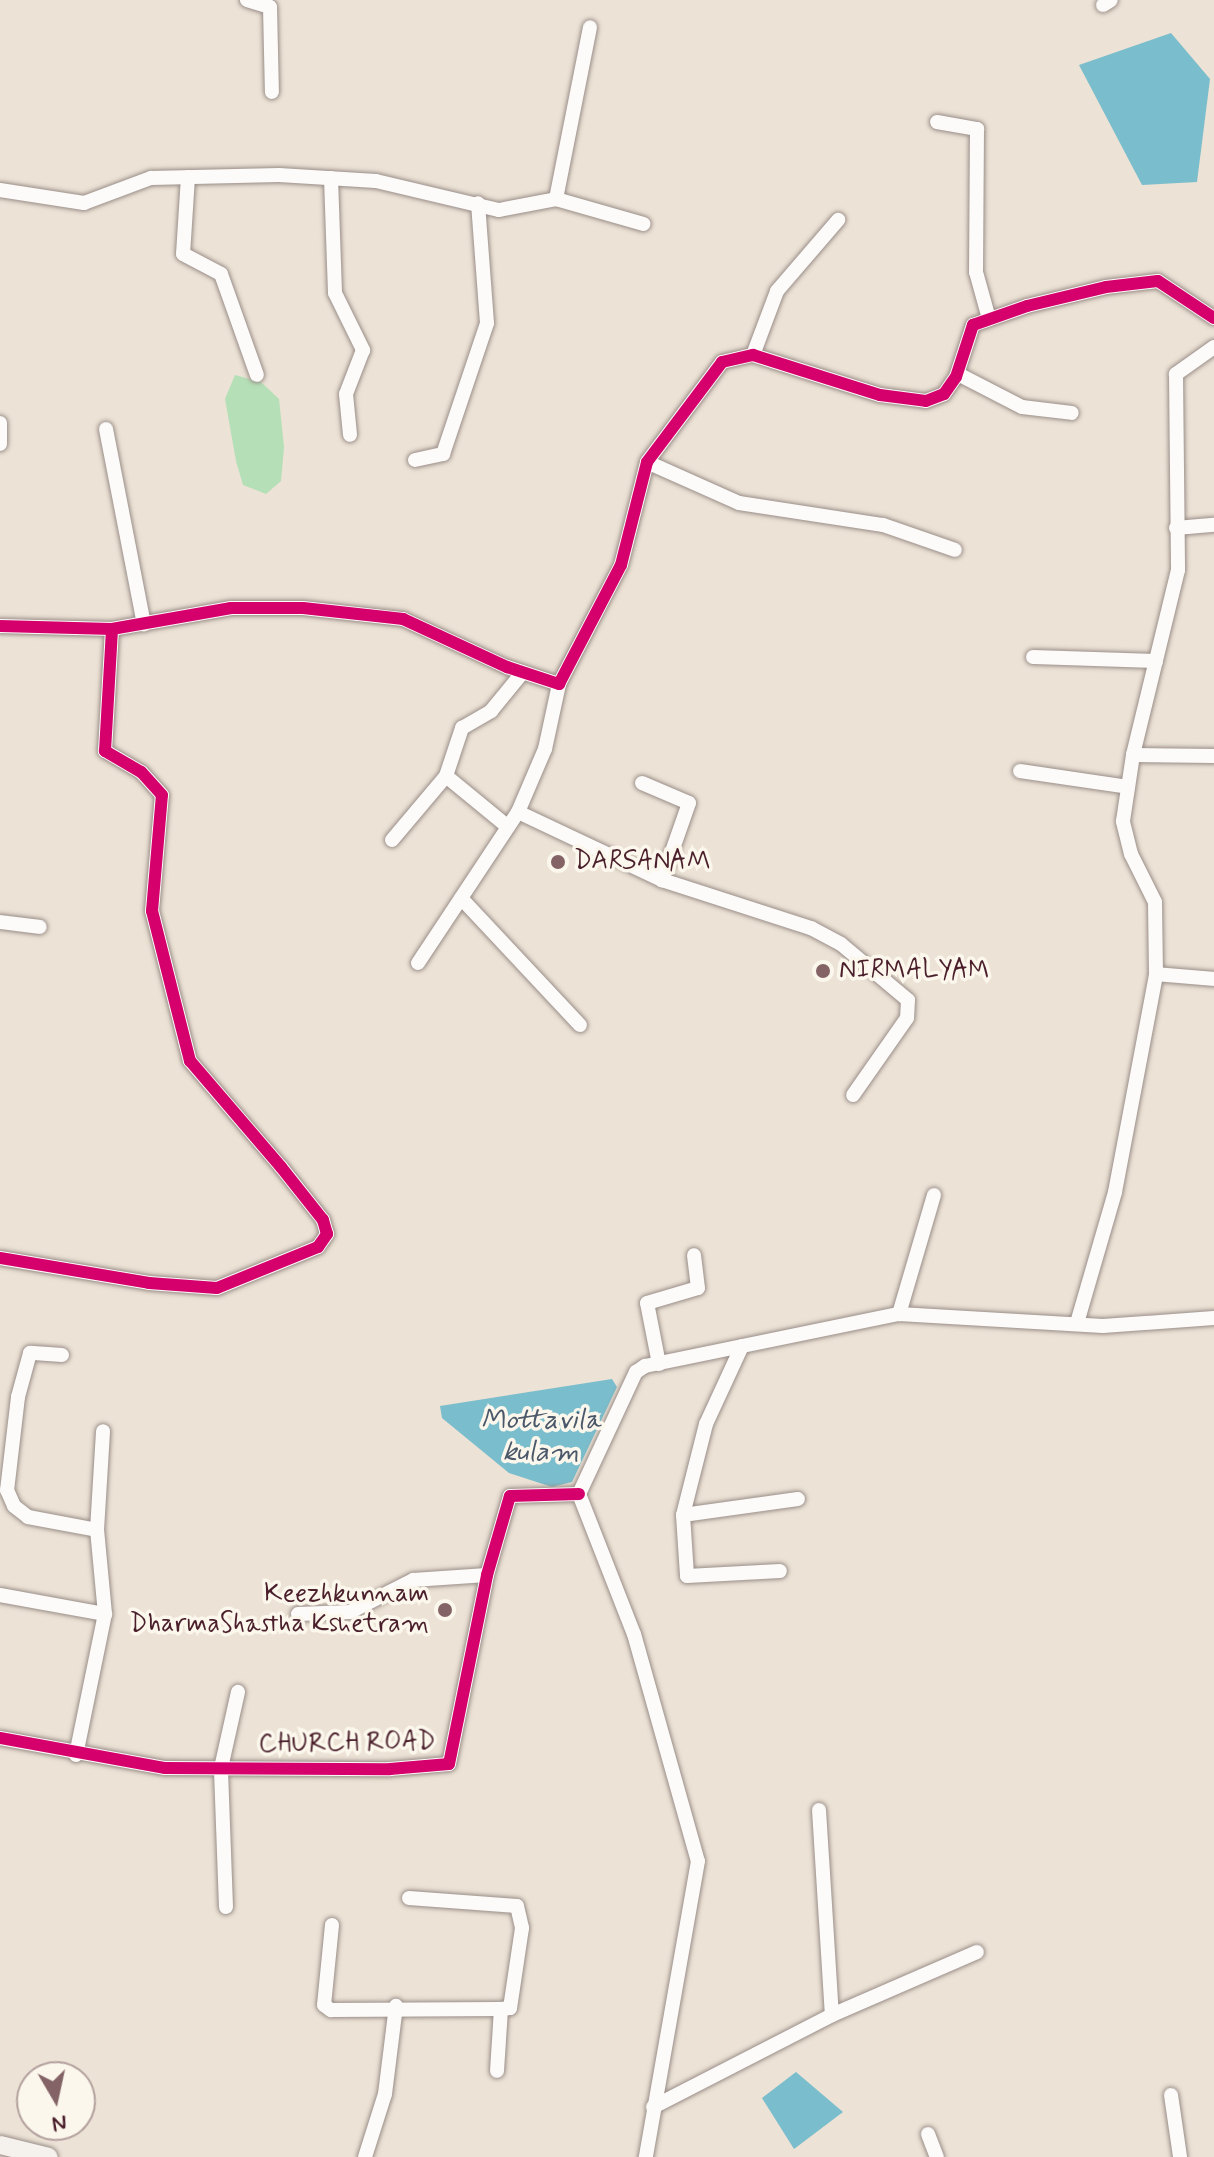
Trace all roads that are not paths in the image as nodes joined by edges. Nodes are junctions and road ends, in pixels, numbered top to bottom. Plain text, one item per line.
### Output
1 (247, 0) edge
2 (590, 27) dead end
3 (272, 92) dead end
4 (937, 122) dead end
5 (188, 177) junction
6 (331, 178) junction
7 (0, 190) edge
8 (556, 199) junction
9 (478, 203) junction
10 (838, 220) dead end
11 (644, 224) dead end
12 (1214, 318) edge
13 (989, 319) junction
14 (1214, 347) edge
15 (753, 355) junction
16 (958, 374) junction
17 (257, 375) dead end
18 (1072, 413) dead end
19 (0, 423) edge
20 (106, 429) dead end
21 (350, 435) dead end
22 (0, 444) edge
23 (415, 460) dead end
24 (647, 462) junction
25 (1214, 525) edge
26 (1176, 528) junction
27 (955, 550) dead end
28 (144, 624) junction
29 (0, 626) edge
30 (112, 629) junction
31 (1033, 657) dead end
32 (1156, 661) junction
33 (523, 672) junction
34 (559, 684) junction
35 (1133, 755) junction
36 (1214, 756) edge
37 (1020, 771) dead end
38 (446, 776) junction
39 (642, 783) dead end
40 (1128, 787) junction
41 (518, 812) junction
42 (508, 827) junction
43 (392, 840) dead end
44 (662, 880) junction
45 (461, 898) junction
46 (0, 922) edge
47 (40, 927) dead end
48 (418, 963) dead end
49 (1156, 974) junction
50 (1214, 979) edge
51 (580, 1025) dead end
52 (853, 1095) dead end
53 (934, 1195) dead end
54 (694, 1255) dead end
55 (0, 1258) edge
56 (899, 1314) junction
57 (1214, 1318) edge
58 (1077, 1323) junction
59 (742, 1346) junction
60 (62, 1355) dead end
61 (659, 1364) junction
62 (103, 1431) dead end
63 (579, 1494) junction
64 (798, 1499) dead end
65 (683, 1515) junction
66 (97, 1530) junction
67 (780, 1571) dead end
68 (487, 1575) junction
69 (0, 1595) edge
70 (105, 1614) junction
71 (298, 1614) dead end
72 (238, 1692) dead end
73 (0, 1738) edge
74 (76, 1755) junction
75 (221, 1768) junction
76 (819, 1810) dead end
77 (409, 1898) dead end
78 (226, 1907) dead end
79 (332, 1925) dead end
80 (977, 1952) dead end
81 (396, 2006) junction
82 (501, 2009) junction
83 (832, 2015) junction
84 (497, 2071) dead end
85 (1171, 2095) dead end
86 (653, 2107) junction
87 (928, 2134) dead end
88 (0, 2145) edge
89 (42, 2156) edge
90 (365, 2157) edge
91 (646, 2157) edge
92 (937, 2157) edge
93 (1180, 2157) edge

1 - 3 street
2 - 8 street
4 - 13 street
5 - 6 street
5 - 7 street
5 - 17 street
6 - 9 street
6 - 21 street
8 - 9 street
8 - 11 street
9 - 23 street
10 - 15 street
12 - 13 street
13 - 16 street
14 - 26 street
15 - 16 street
15 - 24 street
16 - 18 street
19 - 22 street
20 - 28 street
24 - 27 street
24 - 34 street
25 - 26 street
26 - 32 street
28 - 30 street
28 - 33 street
29 - 30 street
30 - 55 street
31 - 32 street
32 - 35 street
33 - 34 street
33 - 38 street
34 - 41 street
35 - 36 street
35 - 40 street
37 - 40 street
38 - 42 street
38 - 43 street
39 - 44 street
40 - 49 street
41 - 42 street
41 - 44 street
42 - 45 street
44 - 52 street
45 - 48 street
45 - 51 street
46 - 47 street
49 - 50 street
49 - 58 street
53 - 56 street
54 - 61 street
56 - 58 street
56 - 59 street
57 - 58 street
59 - 61 street
59 - 65 street
60 - 66 street
61 - 63 street
62 - 66 street
63 - 68 street, CHURCH ROAD
63 - 86 street
64 - 65 street
65 - 67 street
66 - 70 street
68 - 71 street
68 - 75 street, CHURCH ROAD
69 - 70 street
70 - 74 street
72 - 75 street
73 - 74 street, CHURCH ROAD
74 - 75 street, CHURCH ROAD
75 - 78 street
76 - 83 street
77 - 82 street
79 - 81 street
80 - 83 street
81 - 82 street
81 - 90 street
82 - 84 street
83 - 86 street
85 - 93 street
86 - 91 street
87 - 92 street
88 - 89 main road

